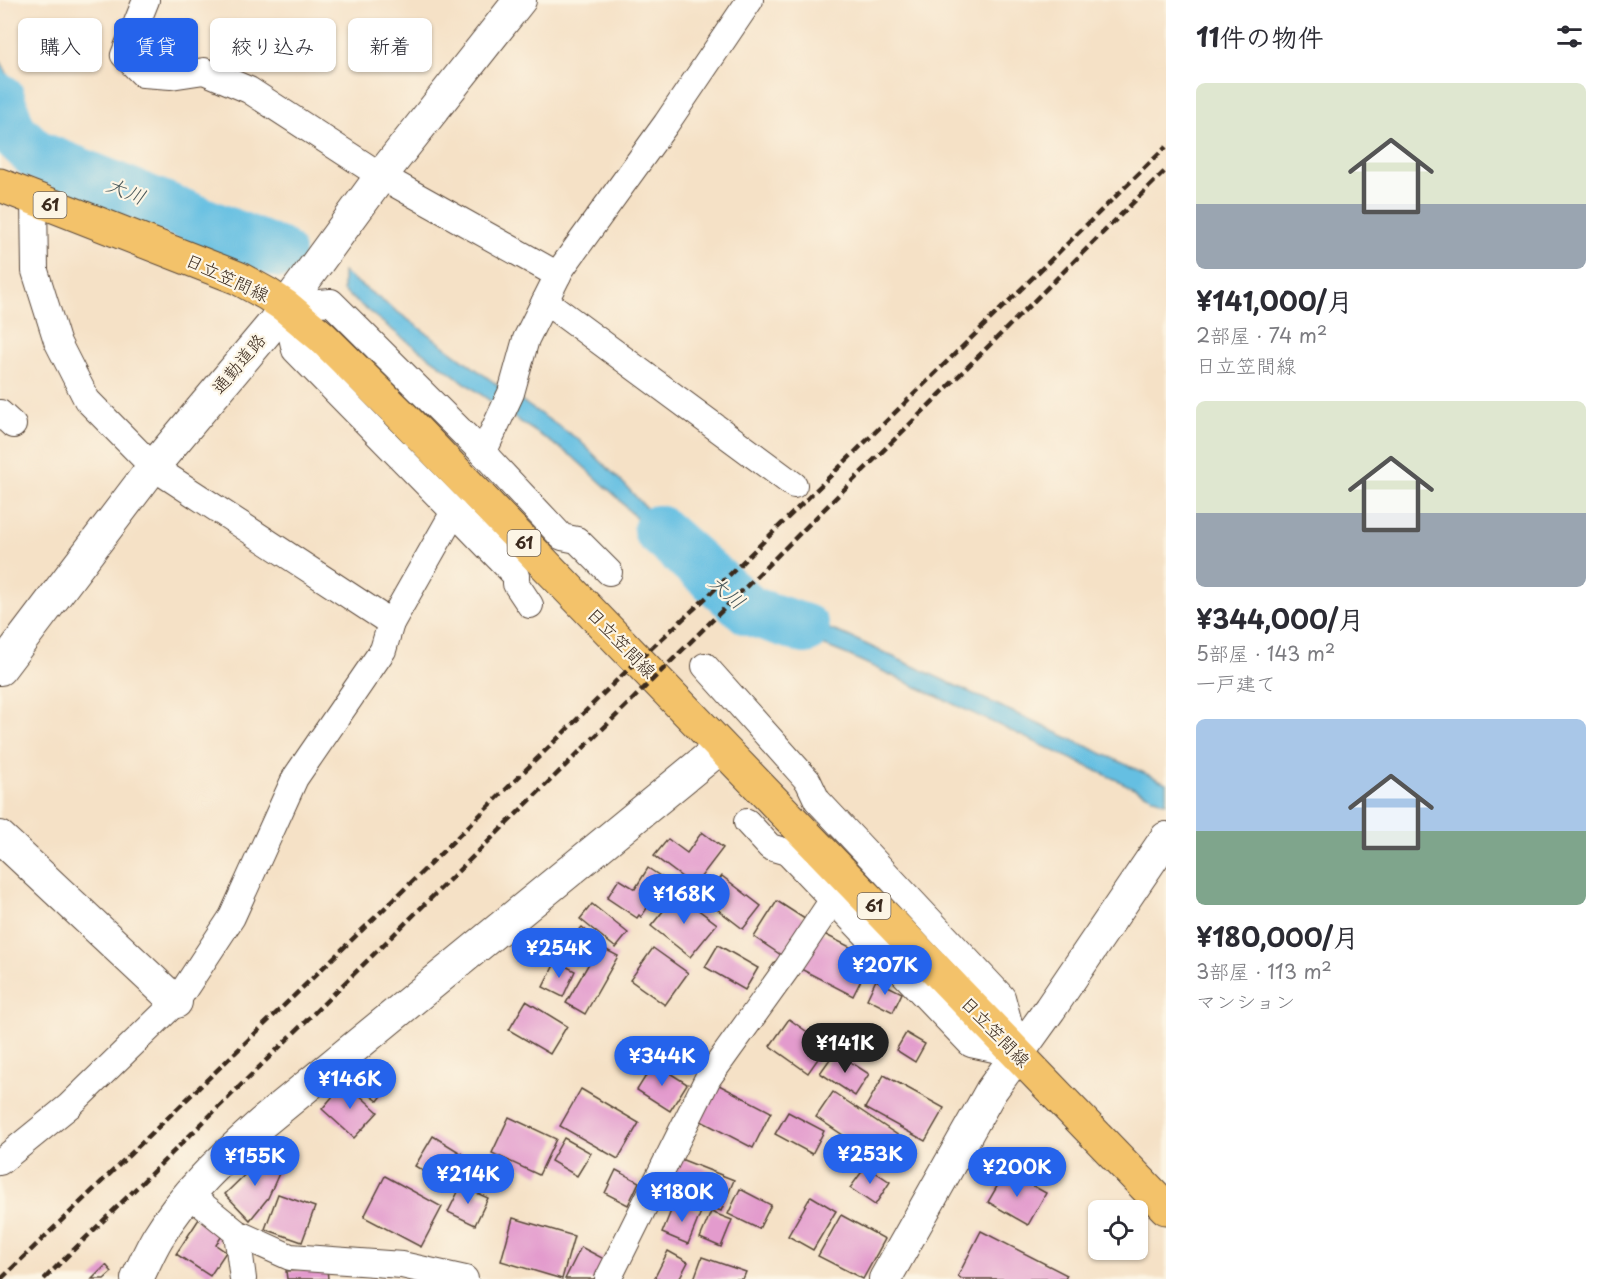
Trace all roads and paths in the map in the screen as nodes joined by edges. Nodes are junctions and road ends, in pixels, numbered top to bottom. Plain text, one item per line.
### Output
1 (146, 0) edge
2 (520, 0) edge
3 (750, 0) edge
4 (381, 176) junction
5 (0, 185) edge
6 (34, 199) junction
7 (558, 275) junction
8 (545, 301) junction
9 (285, 306) junction
10 (483, 453) junction
11 (153, 467) junction
12 (794, 485) dead end
13 (454, 512) junction
14 (609, 572) dead end
15 (530, 605) dead end
16 (391, 623) junction
17 (705, 666) dead end
18 (0, 669) edge
19 (721, 747) junction
20 (747, 822) dead end
21 (0, 837) edge
22 (1166, 838) edge
23 (832, 901) junction
24 (176, 1002) junction
25 (1017, 1054) junction
26 (0, 1162) edge
27 (189, 1194) junction
28 (1166, 1208) edge
29 (237, 1233) junction
30 (137, 1279) edge
31 (243, 1279) edge
32 (465, 1279) edge
33 (608, 1279) edge
34 (885, 1279) edge

1 - 4 street
2 - 4 street, 通勤道路
3 - 7 street
4 - 7 street
4 - 9 street, 通勤道路
5 - 6 main road, 日立笠間線 / 61
6 - 9 main road, 日立笠間線 / 61
6 - 11 street
7 - 8 street
8 - 10 street
8 - 12 street
9 - 10 street
9 - 11 street, 通勤道路
9 - 13 street
9 - 19 main road, 日立笠間線 / 61
10 - 14 street
11 - 16 street
11 - 18 street, 通勤道路
13 - 15 street
13 - 16 street
16 - 24 street
17 - 25 street
19 - 25 main road, 日立笠間線 / 61
19 - 27 street
20 - 23 street
21 - 24 street
22 - 25 street
23 - 25 street
23 - 33 street
24 - 26 street
25 - 28 main road, 日立笠間線 / 61
25 - 34 street
27 - 29 street
27 - 30 street
29 - 31 street
29 - 32 street

